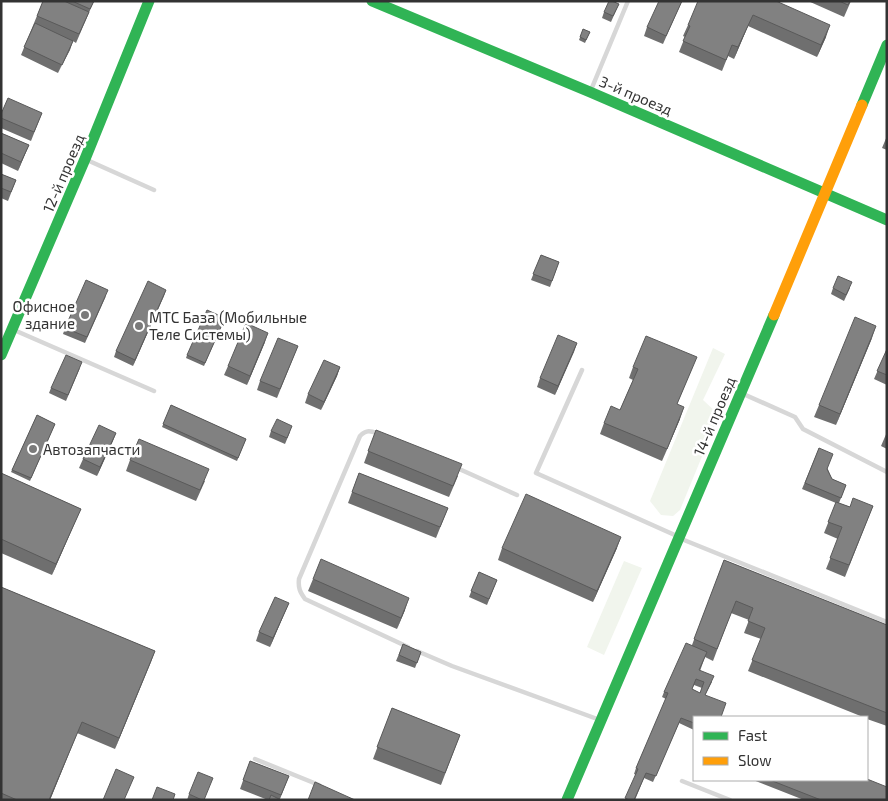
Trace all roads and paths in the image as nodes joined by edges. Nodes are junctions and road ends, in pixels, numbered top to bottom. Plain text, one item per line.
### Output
1 (149, 1) edge
2 (372, 1) edge
3 (628, 1) edge
4 (887, 45) edge
5 (590, 92) junction
6 (86, 159) junction
7 (154, 190) dead end
8 (825, 194) junction
9 (887, 220) edge
10 (13, 330) junction
11 (1, 355) edge
12 (582, 370) dead end
13 (154, 391) dead end
14 (740, 393) junction
15 (388, 438) edge
16 (448, 465) edge
17 (887, 472) edge
18 (517, 495) dead end
19 (678, 537) junction
20 (887, 622) edge
21 (601, 720) junction
22 (255, 759) dead end
23 (682, 781) dead end
24 (327, 789) edge
25 (568, 800) edge
26 (730, 800) edge

1 - 6 street, 12-й проезд
2 - 5 street, 3-й проезд
3 - 5 lane
4 - 8 street, 14-й проезд
5 - 8 street, 3-й проезд
6 - 7 lane
6 - 10 street, 12-й проезд
8 - 9 street, 3-й проезд
8 - 14 street, 14-й проезд
10 - 11 street, 12-й проезд
10 - 13 lane
12 - 19 lane
14 - 17 lane
14 - 19 street, 14-й проезд
15 - 21 lane
16 - 18 lane
19 - 20 lane
19 - 21 street, 14-й проезд
21 - 25 street, 14-й проезд
22 - 24 lane
23 - 26 lane

